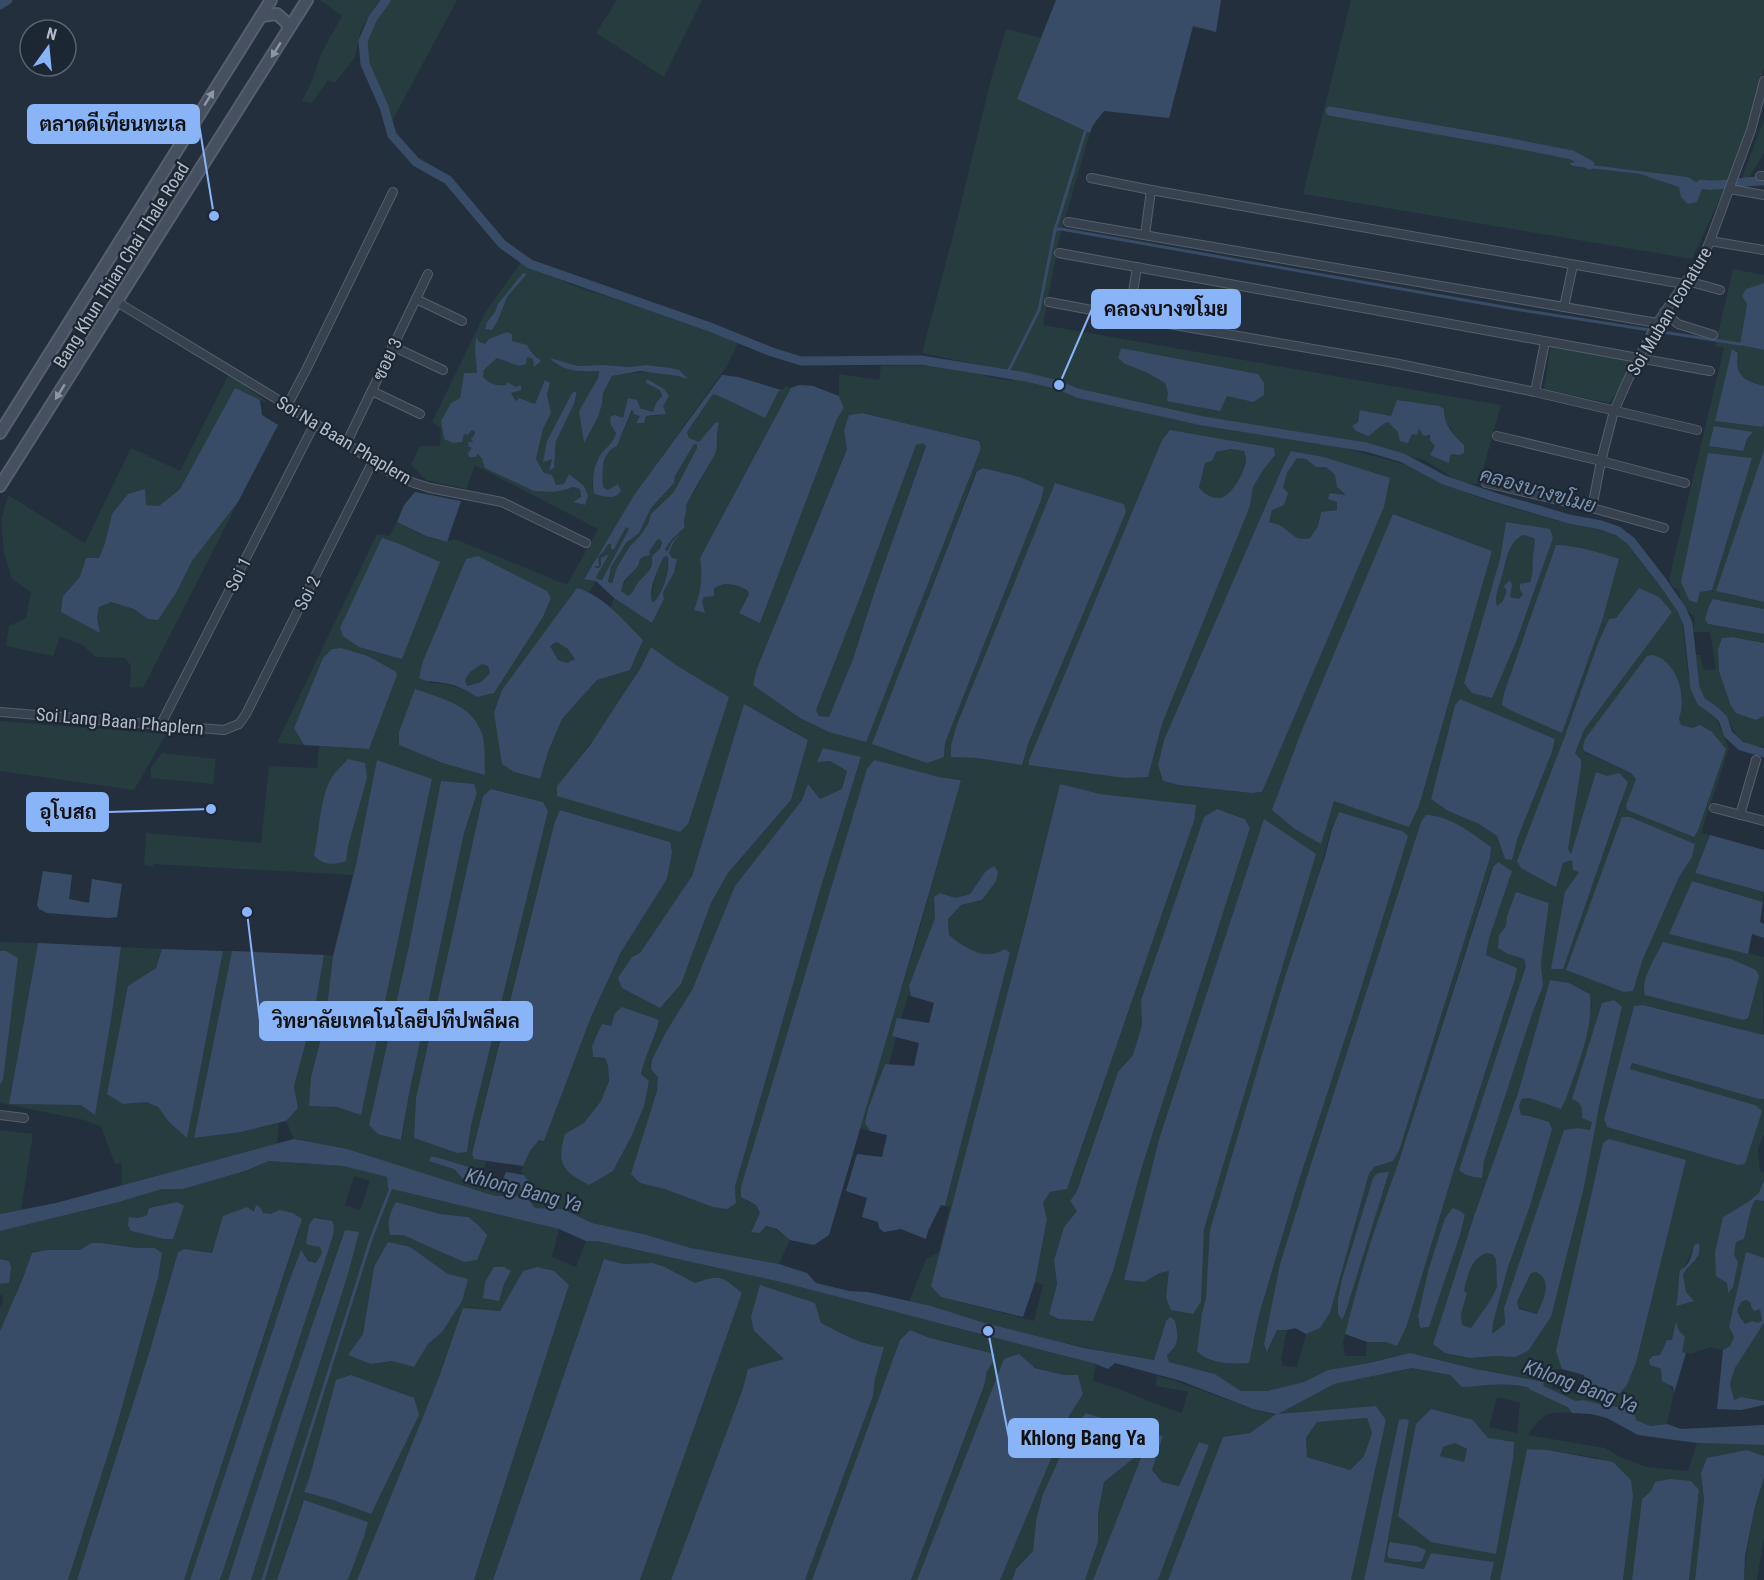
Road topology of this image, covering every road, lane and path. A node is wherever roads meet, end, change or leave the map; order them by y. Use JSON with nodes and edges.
{"nodes":[{"id":1,"x":272,"y":0,"type":"edge"},
{"id":2,"x":307,"y":0,"type":"edge"},
{"id":3,"x":261,"y":16,"type":"junction"},
{"id":4,"x":288,"y":29,"type":"junction"},
{"id":5,"x":1764,"y":81,"type":"edge"},
{"id":6,"x":1091,"y":178,"type":"dead end"},
{"id":7,"x":1730,"y":189,"type":"junction"},
{"id":8,"x":1151,"y":190,"type":"junction"},
{"id":9,"x":393,"y":192,"type":"dead end"},
{"id":10,"x":1764,"y":195,"type":"edge"},
{"id":11,"x":1068,"y":222,"type":"dead end"},
{"id":12,"x":1145,"y":235,"type":"junction"},
{"id":13,"x":1710,"y":241,"type":"junction"},
{"id":14,"x":1764,"y":250,"type":"edge"},
{"id":15,"x":1059,"y":253,"type":"dead end"},
{"id":16,"x":1573,"y":265,"type":"junction"},
{"id":17,"x":1137,"y":267,"type":"junction"},
{"id":18,"x":428,"y":274,"type":"dead end"},
{"id":19,"x":1685,"y":282,"type":"junction"},
{"id":20,"x":1719,"y":290,"type":"dead end"},
{"id":21,"x":416,"y":299,"type":"junction"},
{"id":22,"x":117,"y":302,"type":"junction"},
{"id":23,"x":1049,"y":302,"type":"dead end"},
{"id":24,"x":1564,"y":307,"type":"junction"},
{"id":25,"x":1664,"y":312,"type":"junction"},
{"id":26,"x":1129,"y":317,"type":"junction"},
{"id":27,"x":462,"y":321,"type":"dead end"},
{"id":28,"x":1655,"y":328,"type":"junction"},
{"id":29,"x":1713,"y":335,"type":"dead end"},
{"id":30,"x":1545,"y":342,"type":"junction"},
{"id":31,"x":392,"y":346,"type":"junction"},
{"id":32,"x":1639,"y":359,"type":"junction"},
{"id":33,"x":442,"y":370,"type":"dead end"},
{"id":34,"x":1710,"y":371,"type":"dead end"},
{"id":35,"x":372,"y":391,"type":"junction"},
{"id":36,"x":1535,"y":392,"type":"junction"},
{"id":37,"x":287,"y":406,"type":"junction"},
{"id":38,"x":1614,"y":411,"type":"junction"},
{"id":39,"x":420,"y":414,"type":"dead end"},
{"id":40,"x":315,"y":423,"type":"junction"},
{"id":41,"x":1697,"y":430,"type":"dead end"},
{"id":42,"x":0,"y":433,"type":"edge"},
{"id":43,"x":1497,"y":436,"type":"dead end"},
{"id":44,"x":346,"y":444,"type":"junction"},
{"id":45,"x":1601,"y":460,"type":"junction"},
{"id":46,"x":373,"y":461,"type":"junction"},
{"id":47,"x":1486,"y":483,"type":"dead end"},
{"id":48,"x":1685,"y":483,"type":"dead end"},
{"id":49,"x":0,"y":486,"type":"edge"},
{"id":50,"x":1592,"y":508,"type":"junction"},
{"id":51,"x":1664,"y":528,"type":"dead end"},
{"id":52,"x":586,"y":543,"type":"dead end"},
{"id":53,"x":0,"y":712,"type":"edge"},
{"id":54,"x":160,"y":724,"type":"junction"},
{"id":55,"x":239,"y":724,"type":"joint"},
{"id":56,"x":1756,"y":760,"type":"dead end"},
{"id":57,"x":1714,"y":808,"type":"dead end"},
{"id":58,"x":1740,"y":815,"type":"junction"},
{"id":59,"x":1764,"y":821,"type":"edge"},
{"id":60,"x":0,"y":1115,"type":"edge"},
{"id":61,"x":24,"y":1118,"type":"dead end"}],
"edges":[{"from":1,"to":3,"type":"main road","name":"Bang Khun Thian Chai Thale Road"},
{"from":2,"to":4,"type":"main road","name":"Bang Khun Thian Chai Thale Road"},
{"from":3,"to":4,"type":"main road"},
{"from":42,"to":3,"type":"main road","name":"Bang Khun Thian Chai Thale Road","one_way":true},
{"from":4,"to":22,"type":"main road","name":"Bang Khun Thian Chai Thale Road","one_way":true},
{"from":5,"to":7,"type":"street","name":"Soi Muban Iconature"},
{"from":6,"to":8,"type":"street"},
{"from":7,"to":10,"type":"street"},
{"from":7,"to":13,"type":"street","name":"Soi Muban Iconature"},
{"from":8,"to":12,"type":"street"},
{"from":8,"to":16,"type":"street"},
{"from":9,"to":37,"type":"street"},
{"from":11,"to":12,"type":"street"},
{"from":12,"to":24,"type":"street"},
{"from":13,"to":14,"type":"street"},
{"from":13,"to":19,"type":"street","name":"Soi Muban Iconature"},
{"from":15,"to":17,"type":"street"},
{"from":16,"to":19,"type":"street"},
{"from":16,"to":24,"type":"street"},
{"from":17,"to":26,"type":"street"},
{"from":17,"to":30,"type":"street"},
{"from":18,"to":21,"type":"street","name":"ซอย 3"},
{"from":19,"to":20,"type":"street"},
{"from":19,"to":25,"type":"street","name":"Soi Muban Iconature"},
{"from":21,"to":27,"type":"street"},
{"from":21,"to":31,"type":"street","name":"ซอย 3"},
{"from":22,"to":37,"type":"street","name":"Soi Na Baan Phaplern"},
{"from":22,"to":49,"type":"main road","name":"Bang Khun Thian Chai Thale Road","one_way":true},
{"from":23,"to":26,"type":"street"},
{"from":24,"to":28,"type":"street"},
{"from":25,"to":28,"type":"street","name":"Soi Muban Iconature"},
{"from":25,"to":29,"type":"street"},
{"from":26,"to":36,"type":"street"},
{"from":28,"to":32,"type":"street","name":"Soi Muban Iconature"},
{"from":30,"to":32,"type":"street"},
{"from":30,"to":36,"type":"street"},
{"from":31,"to":33,"type":"street"},
{"from":31,"to":35,"type":"street","name":"ซอย 3"},
{"from":32,"to":34,"type":"street"},
{"from":32,"to":38,"type":"street","name":"Soi Muban Iconature"},
{"from":35,"to":39,"type":"street"},
{"from":35,"to":44,"type":"street","name":"ซอย 3"},
{"from":36,"to":38,"type":"street"},
{"from":37,"to":40,"type":"street","name":"Soi Na Baan Phaplern"},
{"from":38,"to":41,"type":"street"},
{"from":38,"to":45,"type":"street","name":"Soi Muban Iconature"},
{"from":40,"to":44,"type":"street","name":"Soi Na Baan Phaplern"},
{"from":40,"to":54,"type":"street","name":"Soi 1"},
{"from":43,"to":45,"type":"street"},
{"from":44,"to":46,"type":"street","name":"Soi Na Baan Phaplern"},
{"from":45,"to":48,"type":"street"},
{"from":45,"to":50,"type":"street","name":"Soi Muban Iconature"},
{"from":46,"to":52,"type":"street","name":"Soi Na Baan Phaplern"},
{"from":46,"to":55,"type":"street","name":"Soi 2"},
{"from":47,"to":50,"type":"street"},
{"from":50,"to":51,"type":"street"},
{"from":53,"to":54,"type":"street","name":"Soi Lang Baan Phaplern"},
{"from":54,"to":55,"type":"street","name":"Soi Lang Baan Phaplern"},
{"from":56,"to":58,"type":"street"},
{"from":57,"to":58,"type":"street"},
{"from":58,"to":59,"type":"street"},
{"from":60,"to":61,"type":"street"}]}
